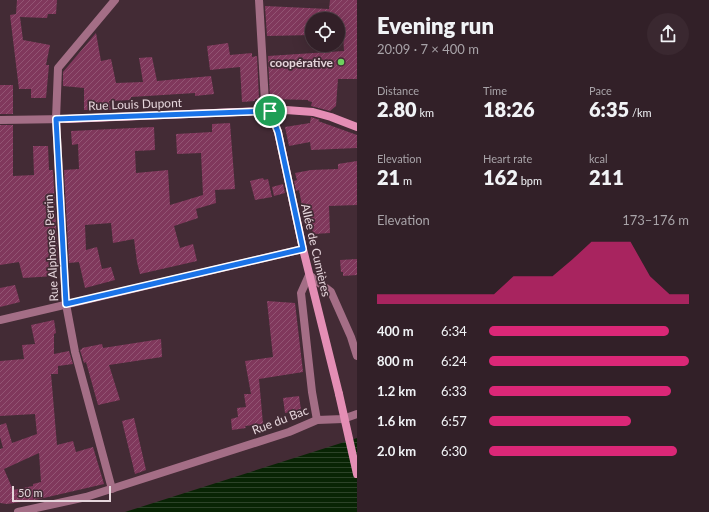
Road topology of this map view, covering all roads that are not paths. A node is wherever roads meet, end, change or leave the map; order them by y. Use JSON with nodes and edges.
{"nodes":[{"id":1,"x":115,"y":0,"type":"edge"},
{"id":2,"x":260,"y":0,"type":"edge"},
{"id":3,"x":270,"y":111,"type":"junction"},
{"id":4,"x":56,"y":119,"type":"junction"},
{"id":5,"x":67,"y":119,"type":"joint"},
{"id":6,"x":0,"y":120,"type":"edge"},
{"id":7,"x":357,"y":127,"type":"edge"},
{"id":8,"x":303,"y":249,"type":"junction"},
{"id":9,"x":309,"y":274,"type":"junction"},
{"id":10,"x":66,"y":304,"type":"junction"},
{"id":11,"x":0,"y":320,"type":"edge"},
{"id":12,"x":357,"y":356,"type":"edge"},
{"id":13,"x":357,"y":414,"type":"edge"},
{"id":14,"x":317,"y":420,"type":"junction"},
{"id":15,"x":357,"y":474,"type":"edge"},
{"id":16,"x":112,"y":489,"type":"junction"},
{"id":17,"x":18,"y":512,"type":"edge"}],
"edges":[{"from":1,"to":4,"type":"street","name":"Rue Alphonse Perrin"},
{"from":2,"to":3,"type":"street"},
{"from":3,"to":5,"type":"main road","name":"Rue Louis Dupont"},
{"from":3,"to":7,"type":"main road","name":"Rue Louis Dupont"},
{"from":3,"to":8,"type":"main road","name":"Allée de Cumières"},
{"from":4,"to":5,"type":"street","name":"Rue Louis Dupont"},
{"from":4,"to":6,"type":"street","name":"Rue Louis Dupont"},
{"from":4,"to":10,"type":"street","name":"Rue Alphonse Perrin"},
{"from":8,"to":9,"type":"main road","name":"Allée de Cumières"},
{"from":8,"to":10,"type":"street"},
{"from":9,"to":12,"type":"street"},
{"from":9,"to":14,"type":"street","name":"Rue du Bac"},
{"from":9,"to":15,"type":"main road","name":"Allée de Cumières","bridge":true},
{"from":10,"to":11,"type":"street"},
{"from":10,"to":16,"type":"street","name":"Rue Alphonse Perrin"},
{"from":13,"to":14,"type":"street"},
{"from":14,"to":16,"type":"street","name":"Rue du Bac"},
{"from":16,"to":17,"type":"street","name":"Rue du Bac"}]}
